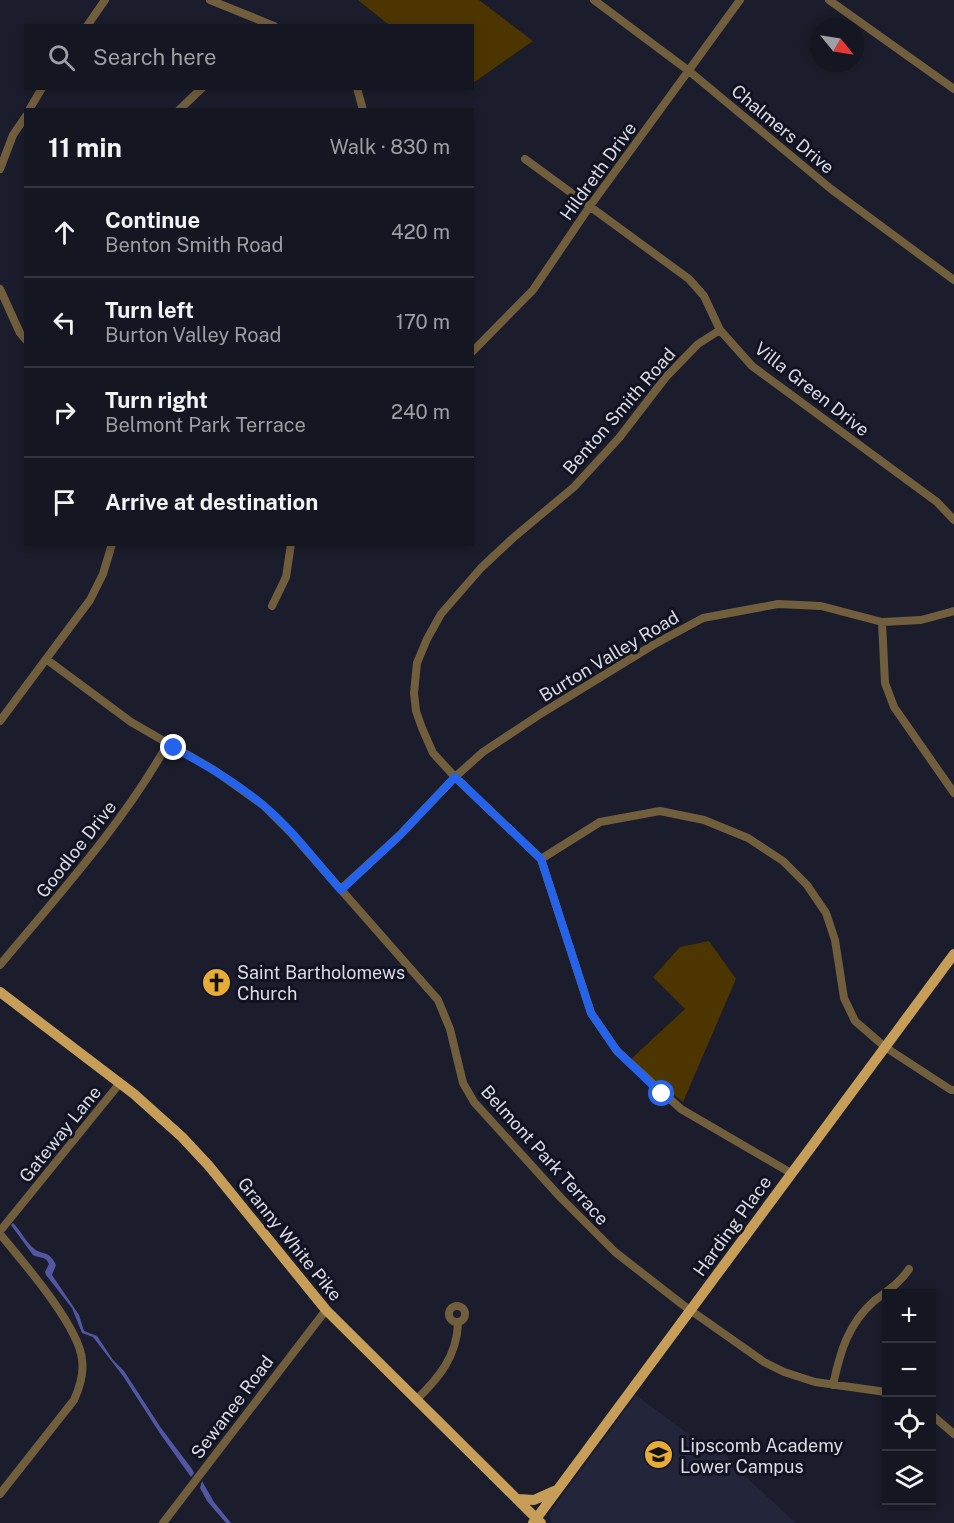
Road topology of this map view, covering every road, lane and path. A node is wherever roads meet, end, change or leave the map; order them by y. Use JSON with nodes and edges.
{"nodes":[{"id":1,"x":105,"y":0,"type":"edge"},
{"id":2,"x":210,"y":0,"type":"edge"},
{"id":3,"x":594,"y":0,"type":"edge"},
{"id":4,"x":740,"y":0,"type":"edge"},
{"id":5,"x":829,"y":0,"type":"edge"},
{"id":6,"x":256,"y":23,"type":"edge"},
{"id":7,"x":88,"y":24,"type":"edge"},
{"id":8,"x":689,"y":71,"type":"junction"},
{"id":9,"x":954,"y":89,"type":"edge"},
{"id":10,"x":41,"y":90,"type":"edge"},
{"id":11,"x":200,"y":90,"type":"edge"},
{"id":12,"x":358,"y":90,"type":"edge"},
{"id":13,"x":30,"y":108,"type":"edge"},
{"id":14,"x":181,"y":108,"type":"edge"},
{"id":15,"x":362,"y":108,"type":"edge"},
{"id":16,"x":24,"y":119,"type":"edge"},
{"id":17,"x":525,"y":159,"type":"dead end"},
{"id":18,"x":0,"y":168,"type":"edge"},
{"id":19,"x":590,"y":206,"type":"junction"},
{"id":20,"x":954,"y":280,"type":"edge"},
{"id":21,"x":0,"y":289,"type":"edge"},
{"id":22,"x":720,"y":330,"type":"junction"},
{"id":23,"x":24,"y":338,"type":"edge"},
{"id":24,"x":474,"y":350,"type":"edge"},
{"id":25,"x":954,"y":520,"type":"edge"},
{"id":26,"x":111,"y":546,"type":"edge"},
{"id":27,"x":291,"y":546,"type":"edge"},
{"id":28,"x":272,"y":606,"type":"dead end"},
{"id":29,"x":954,"y":611,"type":"edge"},
{"id":30,"x":882,"y":622,"type":"junction"},
{"id":31,"x":46,"y":659,"type":"junction"},
{"id":32,"x":0,"y":721,"type":"edge"},
{"id":33,"x":167,"y":745,"type":"junction"},
{"id":34,"x":455,"y":777,"type":"junction"},
{"id":35,"x":954,"y":793,"type":"edge"},
{"id":36,"x":541,"y":859,"type":"junction"},
{"id":37,"x":341,"y":890,"type":"junction"},
{"id":38,"x":954,"y":954,"type":"edge"},
{"id":39,"x":0,"y":965,"type":"edge"},
{"id":40,"x":0,"y":992,"type":"edge"},
{"id":41,"x":885,"y":1047,"type":"junction"},
{"id":42,"x":120,"y":1083,"type":"junction"},
{"id":43,"x":954,"y":1090,"type":"edge"},
{"id":44,"x":791,"y":1173,"type":"junction"},
{"id":45,"x":0,"y":1233,"type":"edge"},
{"id":46,"x":909,"y":1269,"type":"dead end"},
{"id":47,"x":326,"y":1310,"type":"junction"},
{"id":48,"x":690,"y":1310,"type":"junction"},
{"id":49,"x":458,"y":1323,"type":"dead end"},
{"id":50,"x":833,"y":1385,"type":"junction"},
{"id":51,"x":882,"y":1391,"type":"edge"},
{"id":52,"x":416,"y":1400,"type":"junction"},
{"id":53,"x":936,"y":1418,"type":"edge"},
{"id":54,"x":954,"y":1434,"type":"edge"},
{"id":55,"x":559,"y":1488,"type":"junction"},
{"id":56,"x":0,"y":1494,"type":"edge"},
{"id":57,"x":518,"y":1499,"type":"junction"},
{"id":58,"x":537,"y":1521,"type":"edge"},
{"id":59,"x":163,"y":1523,"type":"edge"}],
"edges":[{"from":1,"to":7,"type":"street"},
{"from":2,"to":6,"type":"street"},
{"from":3,"to":8,"type":"street","name":"Chalmers Drive"},
{"from":4,"to":8,"type":"street","name":"Hildreth Drive"},
{"from":5,"to":9,"type":"street"},
{"from":8,"to":19,"type":"street","name":"Hildreth Drive"},
{"from":8,"to":20,"type":"street","name":"Chalmers Drive"},
{"from":10,"to":13,"type":"street"},
{"from":11,"to":14,"type":"street"},
{"from":12,"to":15,"type":"street"},
{"from":16,"to":18,"type":"street"},
{"from":17,"to":19,"type":"street","name":"Villa Green Drive"},
{"from":19,"to":22,"type":"street","name":"Villa Green Drive"},
{"from":19,"to":24,"type":"street","name":"Hildreth Drive"},
{"from":21,"to":23,"type":"street"},
{"from":22,"to":25,"type":"street","name":"Villa Green Drive"},
{"from":22,"to":34,"type":"street","name":"Benton Smith Road"},
{"from":26,"to":31,"type":"street"},
{"from":27,"to":28,"type":"street"},
{"from":29,"to":30,"type":"street","name":"Burton Valley Road"},
{"from":30,"to":34,"type":"street","name":"Burton Valley Road"},
{"from":30,"to":35,"type":"street"},
{"from":31,"to":32,"type":"street"},
{"from":31,"to":33,"type":"street","name":"Belmont Park Terrace"},
{"from":33,"to":37,"type":"street","name":"Belmont Park Terrace"},
{"from":33,"to":39,"type":"street","name":"Goodloe Drive"},
{"from":34,"to":36,"type":"street","name":"Benton Smith Road"},
{"from":34,"to":37,"type":"street","name":"Burton Valley Road"},
{"from":36,"to":41,"type":"street"},
{"from":36,"to":44,"type":"street","name":"Benton Smith Road"},
{"from":37,"to":48,"type":"street","name":"Belmont Park Terrace"},
{"from":38,"to":41,"type":"main road","name":"Harding Place"},
{"from":40,"to":42,"type":"main road","name":"Granny White Pike"},
{"from":41,"to":43,"type":"street"},
{"from":41,"to":44,"type":"main road","name":"Harding Place"},
{"from":42,"to":45,"type":"street","name":"Gateway Lane"},
{"from":42,"to":47,"type":"main road","name":"Granny White Pike"},
{"from":44,"to":48,"type":"main road","name":"Harding Place"},
{"from":45,"to":56,"type":"street"},
{"from":46,"to":50,"type":"street"},
{"from":47,"to":52,"type":"main road","name":"Granny White Pike"},
{"from":47,"to":59,"type":"street","name":"Sewanee Road"},
{"from":48,"to":50,"type":"street","name":"Belmont Park Terrace"},
{"from":48,"to":55,"type":"main road","name":"Harding Place"},
{"from":49,"to":52,"type":"street"},
{"from":50,"to":51,"type":"street","name":"Belmont Park Terrace"},
{"from":52,"to":57,"type":"main road","name":"Granny White Pike"},
{"from":53,"to":54,"type":"street"},
{"from":55,"to":57,"type":"main road"},
{"from":55,"to":58,"type":"main road","name":"Harding Place"},
{"from":57,"to":58,"type":"main road","name":"Granny White Pike"}]}
